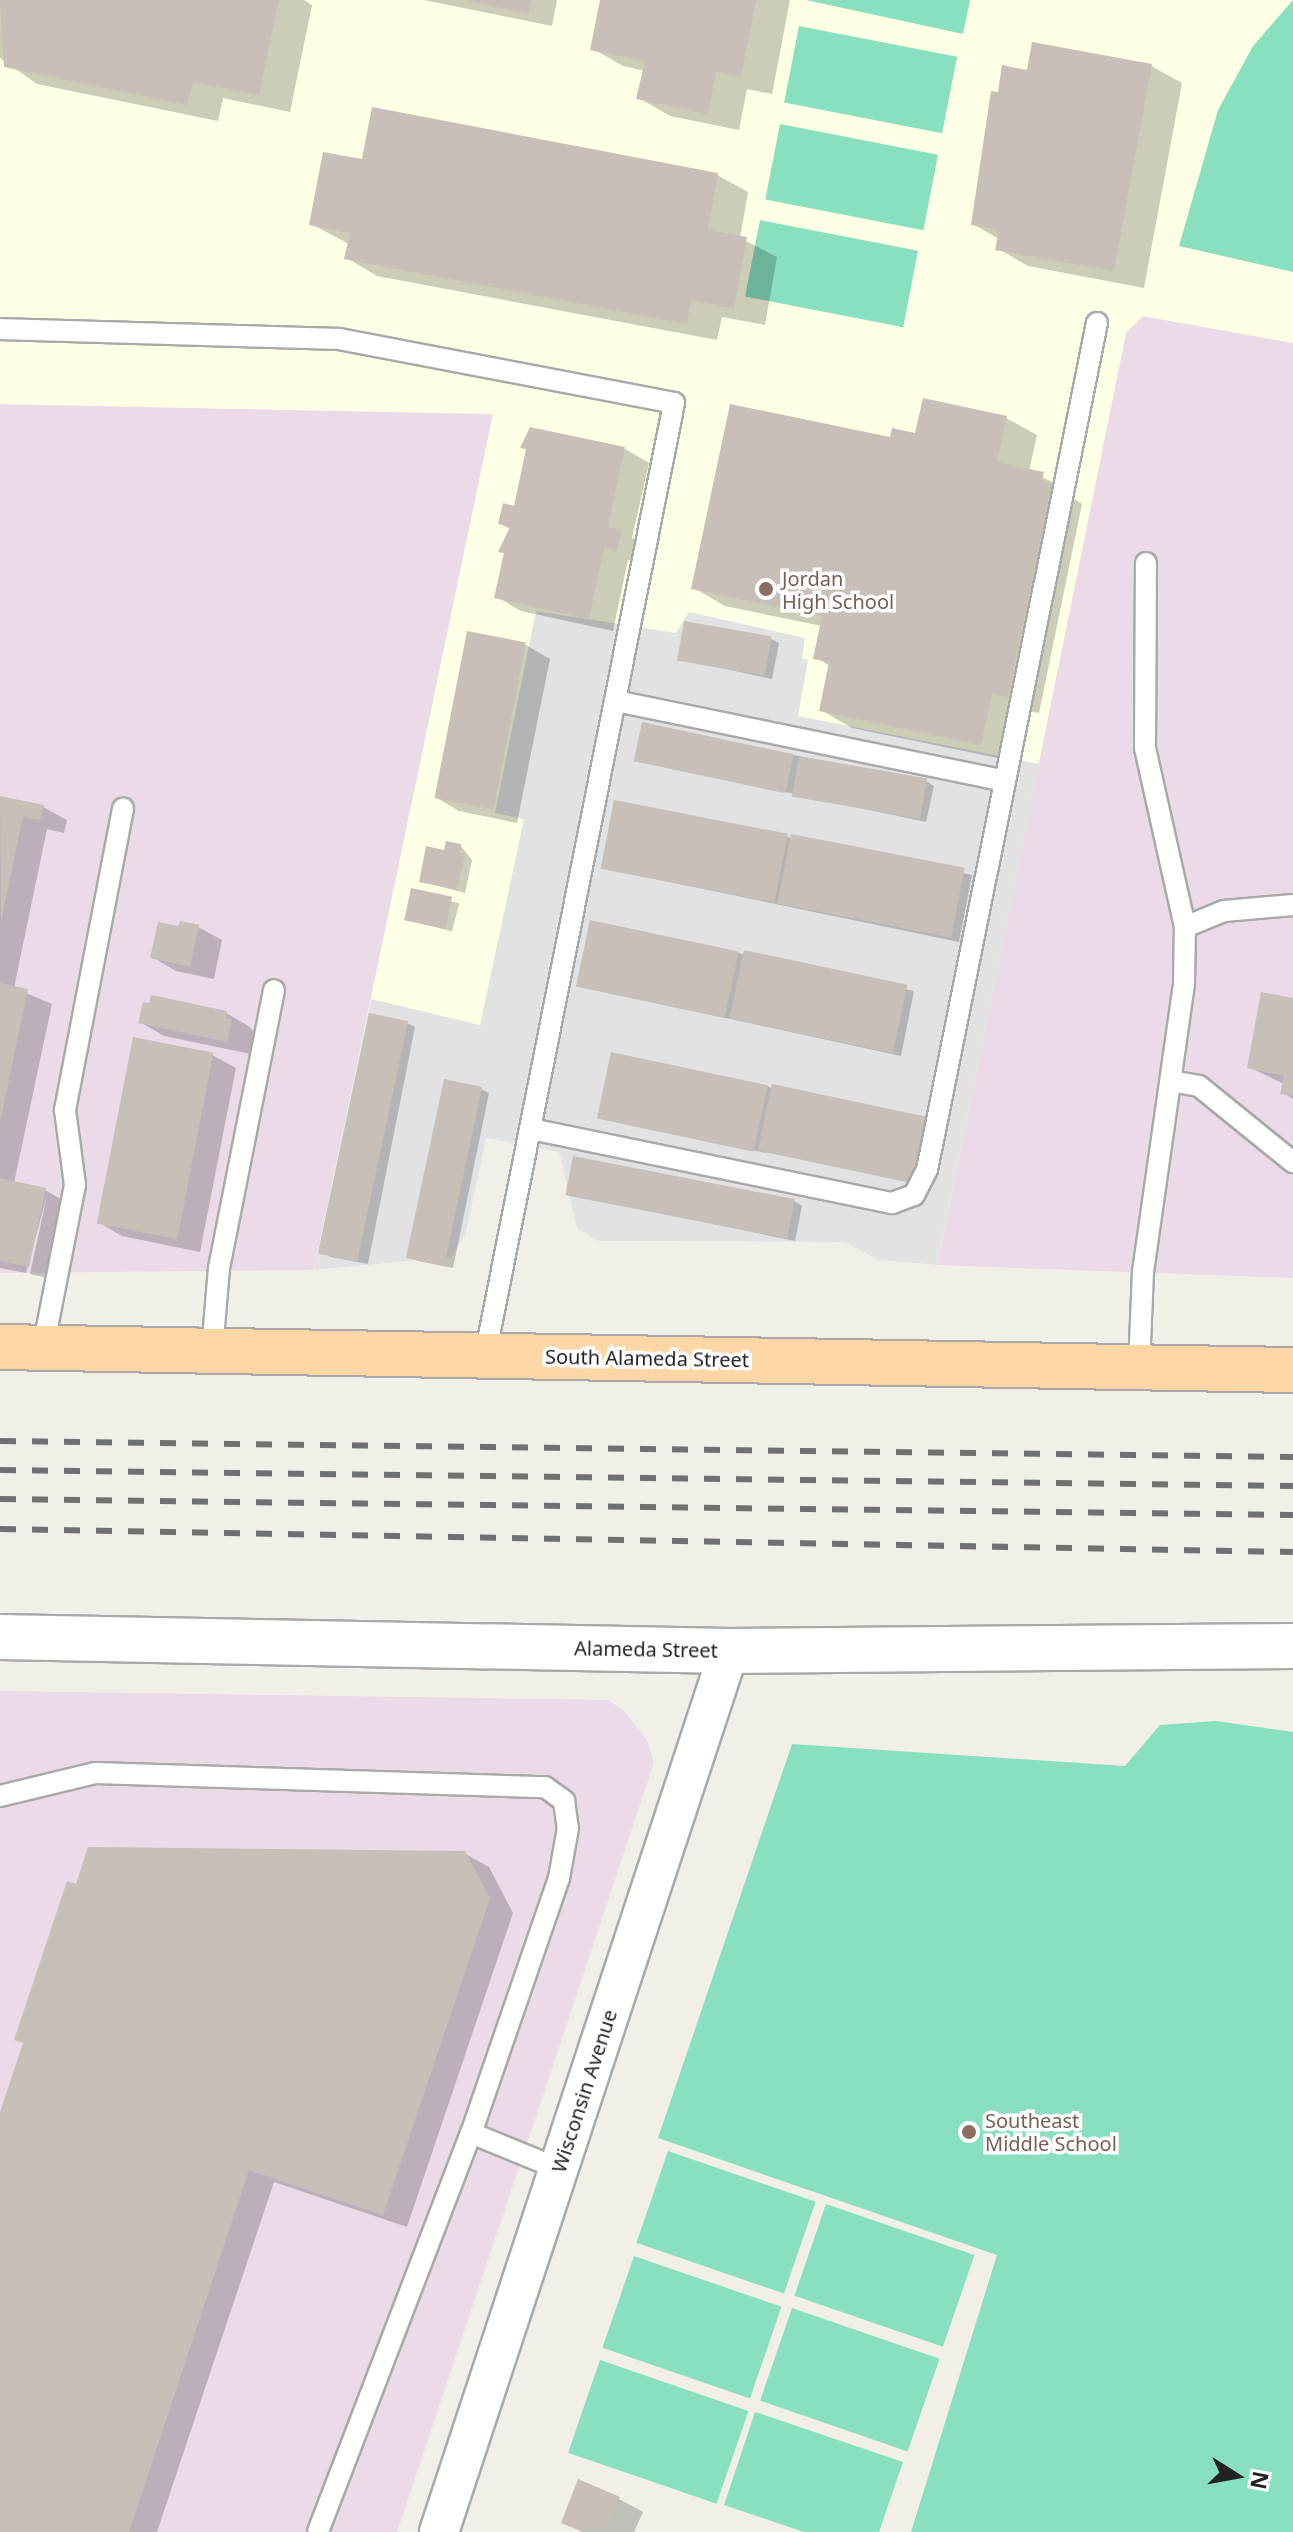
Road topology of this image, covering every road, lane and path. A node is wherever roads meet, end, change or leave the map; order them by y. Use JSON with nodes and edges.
{"nodes":[{"id":1,"x":1097,"y":323,"type":"dead end"},
{"id":2,"x":0,"y":329,"type":"edge"},
{"id":3,"x":1146,"y":563,"type":"dead end"},
{"id":4,"x":616,"y":701,"type":"junction"},
{"id":5,"x":1005,"y":781,"type":"junction"},
{"id":6,"x":123,"y":809,"type":"dead end"},
{"id":7,"x":1293,"y":905,"type":"edge"},
{"id":8,"x":1185,"y":927,"type":"junction"},
{"id":9,"x":274,"y":990,"type":"dead end"},
{"id":10,"x":1171,"y":1081,"type":"junction"},
{"id":11,"x":531,"y":1129,"type":"junction"},
{"id":12,"x":1293,"y":1162,"type":"edge"},
{"id":13,"x":0,"y":1347,"type":"edge"},
{"id":14,"x":43,"y":1348,"type":"junction"},
{"id":15,"x":212,"y":1351,"type":"junction"},
{"id":16,"x":485,"y":1356,"type":"junction"},
{"id":17,"x":1139,"y":1367,"type":"junction"},
{"id":18,"x":1293,"y":1370,"type":"edge"},
{"id":19,"x":0,"y":1637,"type":"edge"},
{"id":20,"x":1293,"y":1646,"type":"edge"},
{"id":21,"x":729,"y":1651,"type":"junction"},
{"id":22,"x":0,"y":1796,"type":"edge"},
{"id":23,"x":471,"y":2133,"type":"junction"},
{"id":24,"x":559,"y":2169,"type":"junction"},
{"id":25,"x":318,"y":2532,"type":"edge"},
{"id":26,"x":439,"y":2532,"type":"edge"}],
"edges":[{"from":1,"to":5,"type":"lane"},
{"from":2,"to":4,"type":"lane"},
{"from":3,"to":8,"type":"lane"},
{"from":4,"to":5,"type":"lane"},
{"from":4,"to":11,"type":"lane"},
{"from":5,"to":11,"type":"lane"},
{"from":6,"to":14,"type":"lane"},
{"from":7,"to":8,"type":"lane"},
{"from":8,"to":10,"type":"lane"},
{"from":9,"to":15,"type":"lane"},
{"from":10,"to":12,"type":"lane"},
{"from":10,"to":17,"type":"lane"},
{"from":11,"to":16,"type":"lane"},
{"from":13,"to":14,"type":"main road","name":"South Alameda Street"},
{"from":14,"to":15,"type":"main road","name":"South Alameda Street"},
{"from":15,"to":16,"type":"main road","name":"South Alameda Street"},
{"from":16,"to":17,"type":"main road","name":"South Alameda Street"},
{"from":17,"to":18,"type":"main road","name":"South Alameda Street"},
{"from":19,"to":21,"type":"street","name":"Alameda Street"},
{"from":20,"to":21,"type":"street","name":"Alameda Street"},
{"from":21,"to":24,"type":"street","name":"Wisconsin Avenue"},
{"from":22,"to":23,"type":"lane"},
{"from":23,"to":24,"type":"lane"},
{"from":23,"to":25,"type":"lane"},
{"from":24,"to":26,"type":"street","name":"Wisconsin Avenue"}]}
